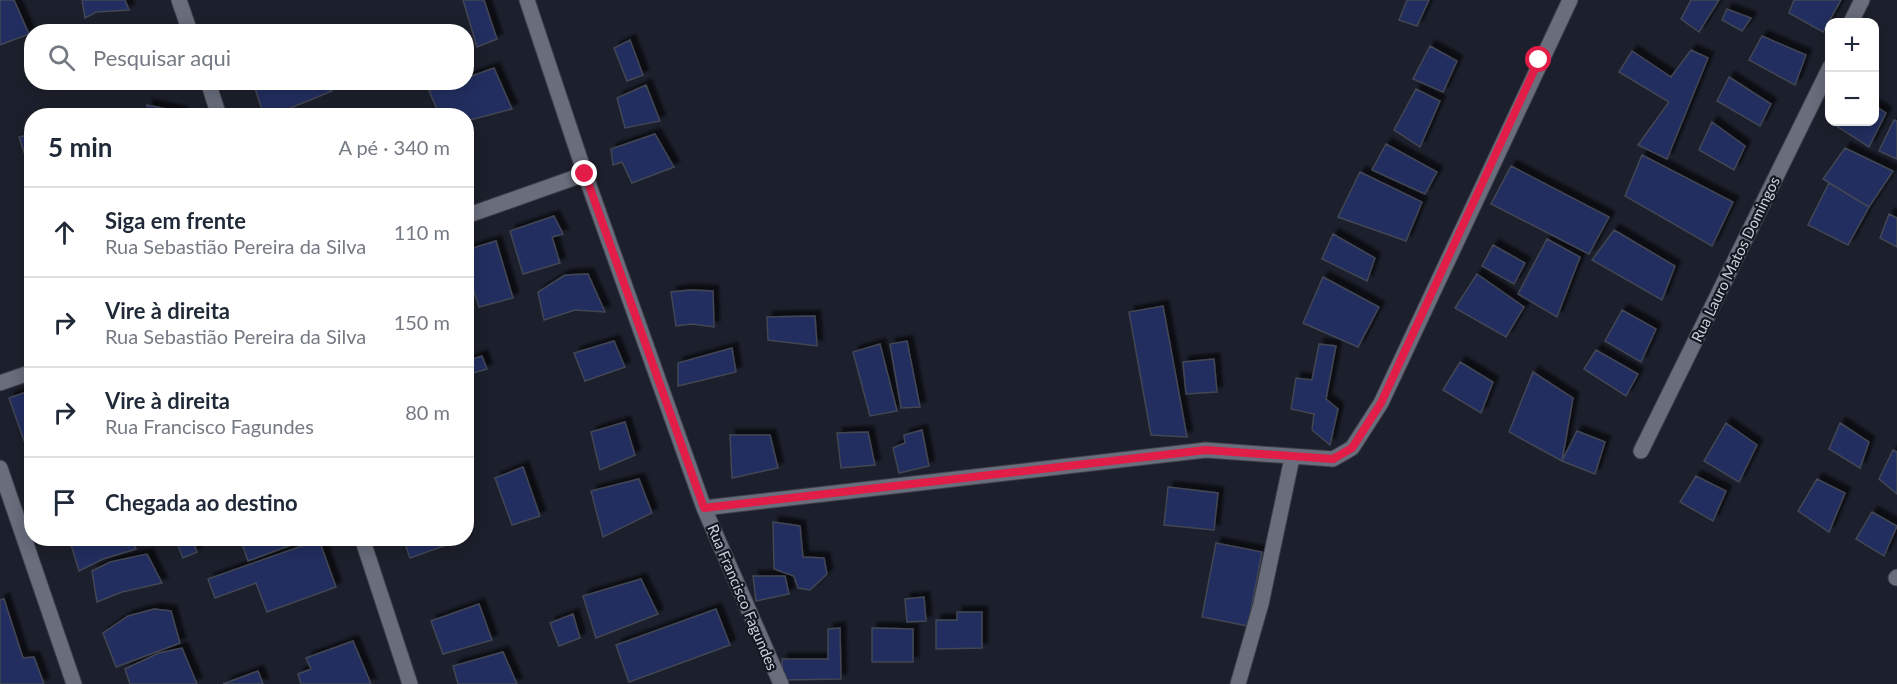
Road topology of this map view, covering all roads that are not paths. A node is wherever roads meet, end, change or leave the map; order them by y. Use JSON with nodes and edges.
{"nodes":[{"id":1,"x":179,"y":0,"type":"edge"},
{"id":2,"x":527,"y":0,"type":"edge"},
{"id":3,"x":1570,"y":0,"type":"edge"},
{"id":4,"x":1862,"y":0,"type":"edge"},
{"id":5,"x":1853,"y":18,"type":"edge"},
{"id":6,"x":187,"y":24,"type":"edge"},
{"id":7,"x":1828,"y":72,"type":"edge"},
{"id":8,"x":211,"y":90,"type":"edge"},
{"id":9,"x":216,"y":108,"type":"edge"},
{"id":10,"x":585,"y":174,"type":"junction"},
{"id":11,"x":474,"y":213,"type":"edge"},
{"id":12,"x":24,"y":375,"type":"edge"},
{"id":13,"x":0,"y":383,"type":"edge"},
{"id":14,"x":1641,"y":451,"type":"dead end"},
{"id":15,"x":1292,"y":458,"type":"junction"},
{"id":16,"x":0,"y":468,"type":"edge"},
{"id":17,"x":704,"y":508,"type":"junction"},
{"id":18,"x":24,"y":538,"type":"edge"},
{"id":19,"x":27,"y":546,"type":"edge"},
{"id":20,"x":365,"y":546,"type":"edge"},
{"id":21,"x":74,"y":684,"type":"edge"},
{"id":22,"x":410,"y":684,"type":"edge"},
{"id":23,"x":781,"y":684,"type":"edge"},
{"id":24,"x":1238,"y":684,"type":"edge"}],
"edges":[{"from":1,"to":6,"type":"street"},
{"from":2,"to":10,"type":"street","name":"Rua Francisco Fagundes"},
{"from":3,"to":15,"type":"street"},
{"from":4,"to":5,"type":"street"},
{"from":7,"to":14,"type":"street","name":"Rua Lauro Matos Domingos"},
{"from":8,"to":9,"type":"street"},
{"from":10,"to":11,"type":"street"},
{"from":10,"to":17,"type":"street","name":"Rua Francisco Fagundes"},
{"from":12,"to":13,"type":"street"},
{"from":15,"to":17,"type":"street"},
{"from":15,"to":24,"type":"street"},
{"from":16,"to":18,"type":"street"},
{"from":17,"to":23,"type":"street","name":"Rua Francisco Fagundes"},
{"from":19,"to":21,"type":"street"},
{"from":20,"to":22,"type":"street"}]}
